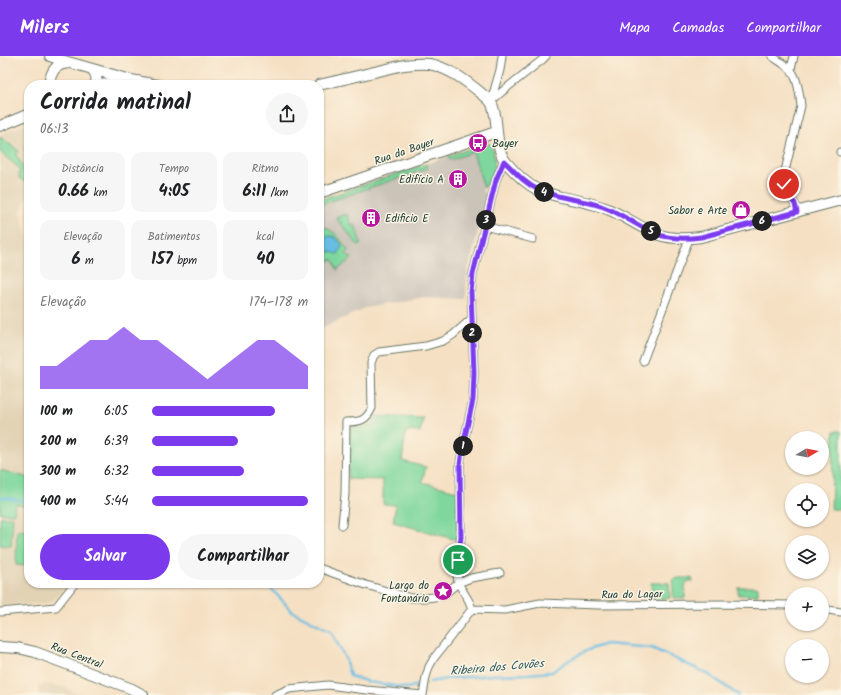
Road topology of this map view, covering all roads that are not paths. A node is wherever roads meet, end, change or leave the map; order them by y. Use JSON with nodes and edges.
{"nodes":[{"id":1,"x":50,"y":56,"type":"edge"},
{"id":2,"x":502,"y":56,"type":"edge"},
{"id":3,"x":546,"y":56,"type":"edge"},
{"id":4,"x":772,"y":56,"type":"edge"},
{"id":5,"x":794,"y":56,"type":"edge"},
{"id":6,"x":428,"y":60,"type":"edge"},
{"id":7,"x":70,"y":63,"type":"junction"},
{"id":8,"x":92,"y":68,"type":"junction"},
{"id":9,"x":790,"y":70,"type":"junction"},
{"id":10,"x":52,"y":74,"type":"junction"},
{"id":11,"x":50,"y":80,"type":"edge"},
{"id":12,"x":96,"y":80,"type":"edge"},
{"id":13,"x":131,"y":80,"type":"edge"},
{"id":14,"x":324,"y":84,"type":"edge"},
{"id":15,"x":491,"y":102,"type":"junction"},
{"id":16,"x":24,"y":115,"type":"edge"},
{"id":17,"x":0,"y":126,"type":"edge"},
{"id":18,"x":496,"y":132,"type":"junction"},
{"id":19,"x":504,"y":161,"type":"junction"},
{"id":20,"x":324,"y":191,"type":"edge"},
{"id":21,"x":841,"y":200,"type":"edge"},
{"id":22,"x":797,"y":212,"type":"junction"},
{"id":23,"x":485,"y":226,"type":"junction"},
{"id":24,"x":533,"y":239,"type":"dead end"},
{"id":25,"x":689,"y":239,"type":"junction"},
{"id":26,"x":472,"y":319,"type":"junction"},
{"id":27,"x":643,"y":361,"type":"dead end"},
{"id":28,"x":342,"y":525,"type":"dead end"},
{"id":29,"x":324,"y":570,"type":"edge"},
{"id":30,"x":500,"y":573,"type":"dead end"},
{"id":31,"x":458,"y":583,"type":"junction"},
{"id":32,"x":71,"y":588,"type":"edge"},
{"id":33,"x":785,"y":605,"type":"edge"},
{"id":34,"x":472,"y":609,"type":"junction"},
{"id":35,"x":829,"y":610,"type":"edge"},
{"id":36,"x":0,"y":612,"type":"edge"},
{"id":37,"x":841,"y":612,"type":"edge"},
{"id":38,"x":0,"y":647,"type":"edge"},
{"id":39,"x":143,"y":695,"type":"edge"},
{"id":40,"x":274,"y":695,"type":"edge"},
{"id":41,"x":423,"y":695,"type":"edge"}],
"edges":[{"from":1,"to":7,"type":"street"},
{"from":1,"to":10,"type":"street"},
{"from":2,"to":15,"type":"street"},
{"from":3,"to":15,"type":"street"},
{"from":4,"to":9,"type":"street"},
{"from":5,"to":9,"type":"street"},
{"from":6,"to":14,"type":"street"},
{"from":6,"to":15,"type":"street"},
{"from":7,"to":8,"type":"street"},
{"from":7,"to":10,"type":"street"},
{"from":8,"to":12,"type":"street"},
{"from":8,"to":13,"type":"street"},
{"from":9,"to":22,"type":"street"},
{"from":10,"to":11,"type":"street"},
{"from":15,"to":18,"type":"street"},
{"from":16,"to":17,"type":"street"},
{"from":18,"to":19,"type":"street"},
{"from":18,"to":20,"type":"street","name":"Rua da Bayer"},
{"from":19,"to":23,"type":"street"},
{"from":19,"to":25,"type":"street"},
{"from":21,"to":22,"type":"street"},
{"from":22,"to":25,"type":"street"},
{"from":23,"to":24,"type":"street"},
{"from":23,"to":26,"type":"street"},
{"from":25,"to":27,"type":"street"},
{"from":26,"to":28,"type":"street"},
{"from":26,"to":31,"type":"street"},
{"from":29,"to":31,"type":"street"},
{"from":30,"to":31,"type":"street"},
{"from":31,"to":34,"type":"street"},
{"from":32,"to":36,"type":"street"},
{"from":33,"to":34,"type":"street","name":"Rua do Lagar"},
{"from":34,"to":41,"type":"street"},
{"from":35,"to":37,"type":"street"},
{"from":38,"to":39,"type":"street","name":"Rua Central"},
{"from":40,"to":41,"type":"street"}]}
